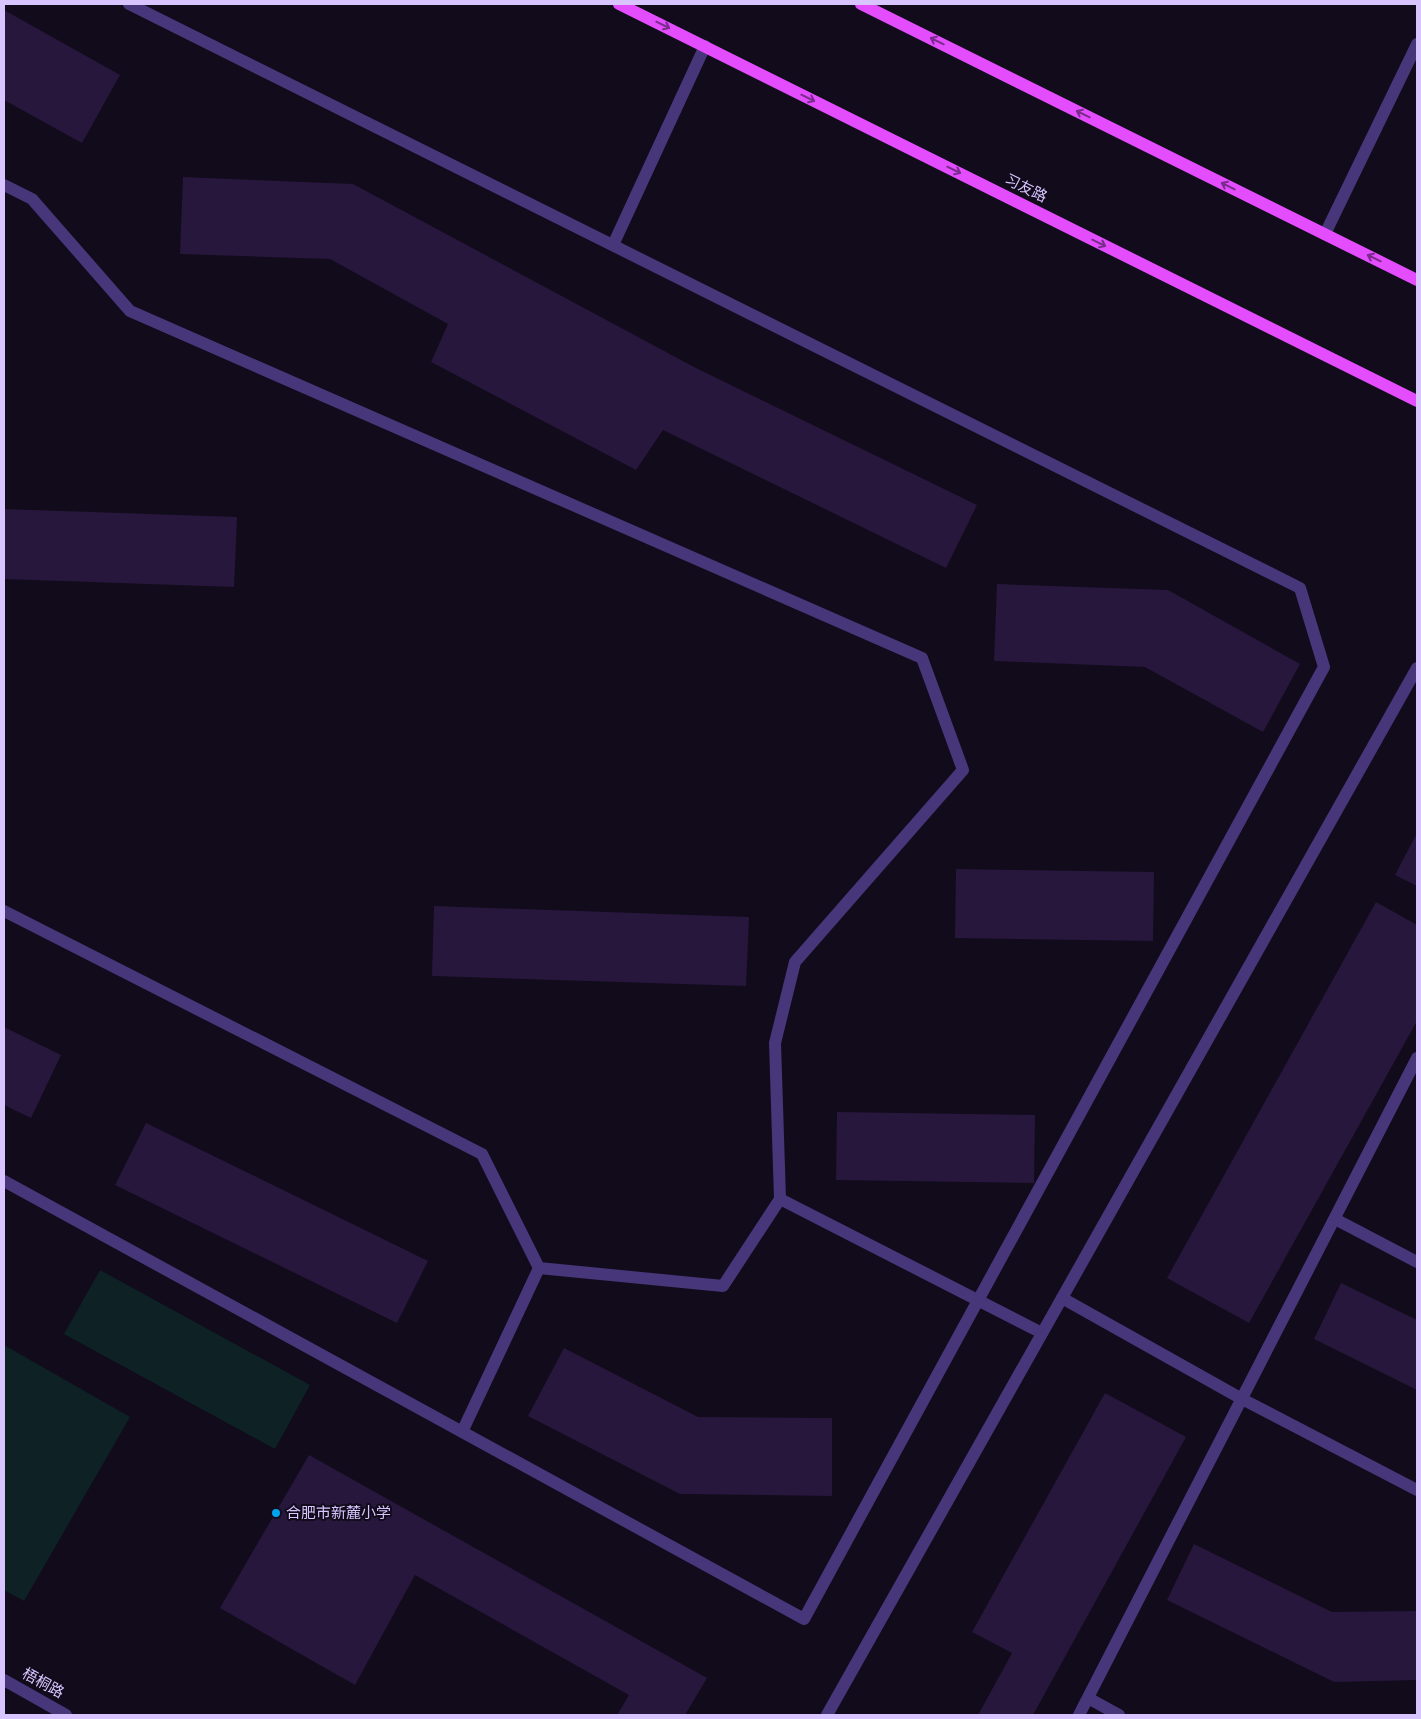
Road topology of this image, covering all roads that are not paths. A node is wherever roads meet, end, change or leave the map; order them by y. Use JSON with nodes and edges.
{"nodes":[{"id":1,"x":129,"y":4,"type":"edge"},
{"id":2,"x":619,"y":4,"type":"edge"},
{"id":3,"x":861,"y":4,"type":"edge"},
{"id":4,"x":1417,"y":44,"type":"edge"},
{"id":5,"x":705,"y":46,"type":"junction"},
{"id":6,"x":4,"y":185,"type":"edge"},
{"id":7,"x":1325,"y":234,"type":"junction"},
{"id":8,"x":613,"y":245,"type":"junction"},
{"id":9,"x":1417,"y":280,"type":"edge"},
{"id":10,"x":1417,"y":401,"type":"edge"},
{"id":11,"x":1417,"y":668,"type":"edge"},
{"id":12,"x":4,"y":911,"type":"edge"},
{"id":13,"x":1417,"y":1058,"type":"edge"},
{"id":14,"x":4,"y":1181,"type":"edge"},
{"id":15,"x":780,"y":1199,"type":"junction"},
{"id":16,"x":1335,"y":1219,"type":"junction"},
{"id":17,"x":1417,"y":1262,"type":"edge"},
{"id":18,"x":539,"y":1268,"type":"junction"},
{"id":19,"x":1062,"y":1298,"type":"junction"},
{"id":20,"x":978,"y":1301,"type":"junction"},
{"id":21,"x":1042,"y":1333,"type":"junction"},
{"id":22,"x":1242,"y":1399,"type":"junction"},
{"id":23,"x":462,"y":1432,"type":"junction"},
{"id":24,"x":1417,"y":1490,"type":"edge"},
{"id":25,"x":4,"y":1680,"type":"edge"},
{"id":26,"x":1088,"y":1698,"type":"junction"},
{"id":27,"x":66,"y":1715,"type":"edge"},
{"id":28,"x":827,"y":1715,"type":"edge"},
{"id":29,"x":1079,"y":1715,"type":"edge"},
{"id":30,"x":1119,"y":1715,"type":"edge"}],
"edges":[{"from":1,"to":8,"type":"street"},
{"from":2,"to":5,"type":"main road","name":"习友路","one_way":true},
{"from":7,"to":3,"type":"main road","one_way":true},
{"from":4,"to":7,"type":"street"},
{"from":5,"to":8,"type":"street"},
{"from":5,"to":10,"type":"main road","name":"习友路","one_way":true},
{"from":6,"to":15,"type":"street"},
{"from":9,"to":7,"type":"main road","one_way":true},
{"from":8,"to":20,"type":"street"},
{"from":11,"to":19,"type":"street"},
{"from":12,"to":18,"type":"street"},
{"from":13,"to":16,"type":"street"},
{"from":14,"to":23,"type":"street"},
{"from":15,"to":18,"type":"street"},
{"from":15,"to":20,"type":"street"},
{"from":16,"to":17,"type":"street"},
{"from":16,"to":22,"type":"street"},
{"from":18,"to":23,"type":"street"},
{"from":19,"to":21,"type":"street"},
{"from":19,"to":22,"type":"street"},
{"from":20,"to":21,"type":"street"},
{"from":20,"to":23,"type":"street"},
{"from":21,"to":28,"type":"street"},
{"from":22,"to":24,"type":"street"},
{"from":22,"to":26,"type":"street"},
{"from":25,"to":27,"type":"street","name":"梧桐路"},
{"from":26,"to":29,"type":"street"},
{"from":26,"to":30,"type":"street"}]}
